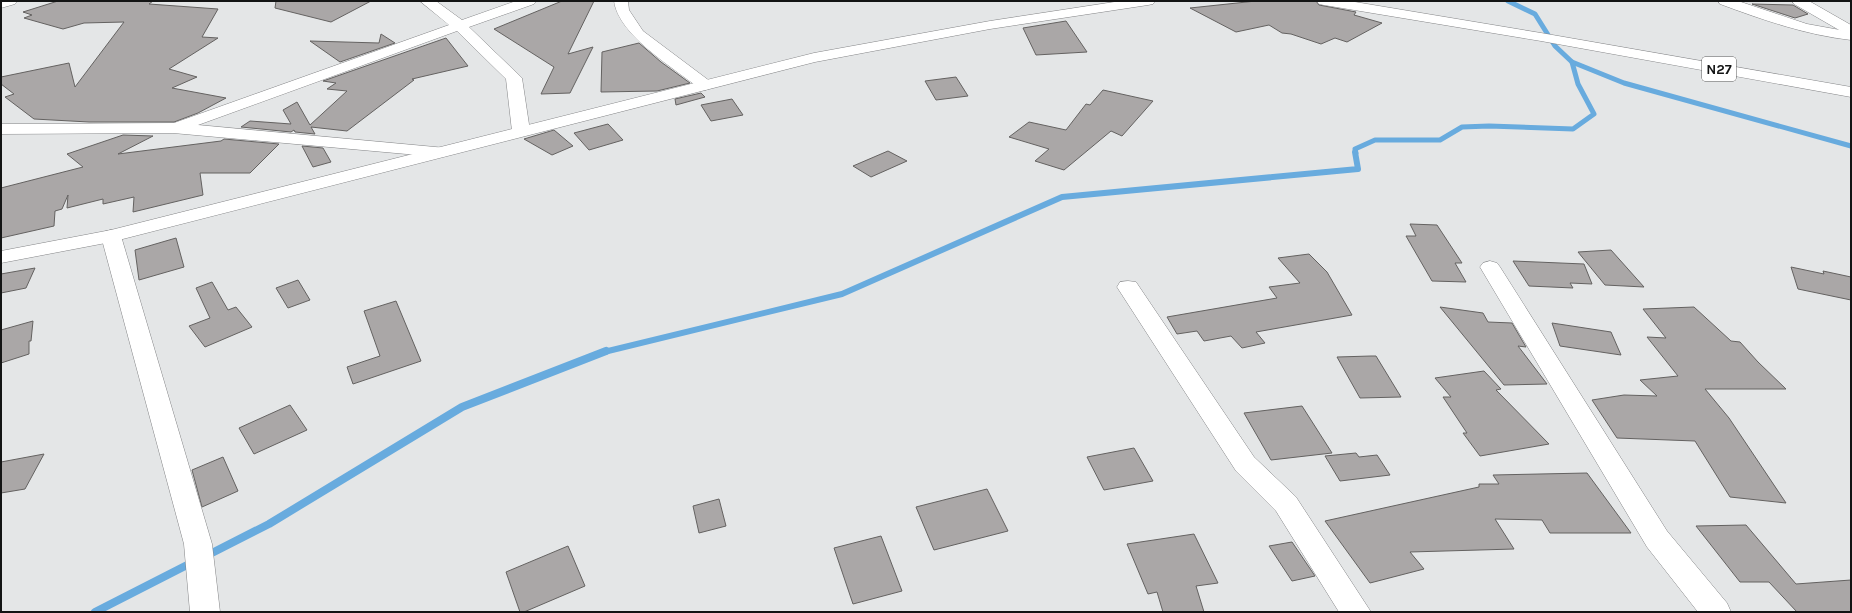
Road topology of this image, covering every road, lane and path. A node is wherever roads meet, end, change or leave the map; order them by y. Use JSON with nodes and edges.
{"nodes":[{"id":1,"x":10,"y":1,"type":"edge"},
{"id":2,"x":427,"y":1,"type":"edge"},
{"id":3,"x":529,"y":1,"type":"edge"},
{"id":4,"x":621,"y":1,"type":"edge"},
{"id":5,"x":1148,"y":1,"type":"edge"},
{"id":6,"x":1324,"y":1,"type":"edge"},
{"id":7,"x":1724,"y":1,"type":"edge"},
{"id":8,"x":1799,"y":1,"type":"edge"},
{"id":9,"x":1,"y":4,"type":"edge"},
{"id":10,"x":459,"y":25,"type":"junction"},
{"id":11,"x":1851,"y":31,"type":"edge"},
{"id":12,"x":1851,"y":36,"type":"edge"},
{"id":13,"x":705,"y":85,"type":"junction"},
{"id":14,"x":1851,"y":92,"type":"edge"},
{"id":15,"x":173,"y":128,"type":"junction"},
{"id":16,"x":1,"y":129,"type":"edge"},
{"id":17,"x":522,"y":131,"type":"junction"},
{"id":18,"x":440,"y":152,"type":"junction"},
{"id":19,"x":111,"y":236,"type":"junction"},
{"id":20,"x":1,"y":257,"type":"edge"},
{"id":21,"x":1490,"y":266,"type":"dead end"},
{"id":22,"x":1128,"y":287,"type":"dead end"},
{"id":23,"x":203,"y":599,"type":"edge"},
{"id":24,"x":1356,"y":612,"type":"edge"},
{"id":25,"x":1716,"y":612,"type":"edge"}],
"edges":[{"from":1,"to":9,"type":"street"},
{"from":2,"to":10,"type":"street"},
{"from":3,"to":10,"type":"street"},
{"from":4,"to":13,"type":"street"},
{"from":5,"to":13,"type":"street"},
{"from":6,"to":14,"type":"street","number":"N27"},
{"from":7,"to":12,"type":"street"},
{"from":8,"to":11,"type":"street"},
{"from":10,"to":15,"type":"street"},
{"from":10,"to":17,"type":"street"},
{"from":13,"to":17,"type":"street"},
{"from":15,"to":16,"type":"street"},
{"from":15,"to":18,"type":"street"},
{"from":17,"to":18,"type":"street"},
{"from":18,"to":19,"type":"street"},
{"from":19,"to":20,"type":"street"},
{"from":19,"to":23,"type":"street"},
{"from":21,"to":25,"type":"street"},
{"from":22,"to":24,"type":"street"}]}
